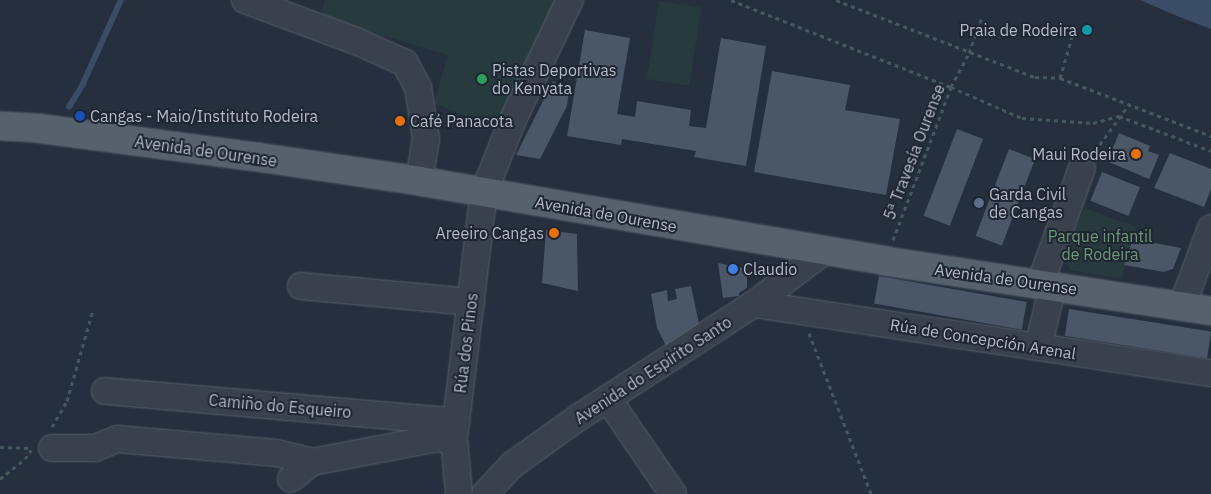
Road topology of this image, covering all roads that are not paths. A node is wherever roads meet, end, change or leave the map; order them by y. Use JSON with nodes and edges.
{"nodes":[{"id":1,"x":245,"y":0,"type":"edge"},
{"id":2,"x":570,"y":0,"type":"edge"},
{"id":3,"x":302,"y":11,"type":"edge"},
{"id":4,"x":0,"y":126,"type":"edge"},
{"id":5,"x":1082,"y":168,"type":"road end"},
{"id":6,"x":419,"y":181,"type":"junction"},
{"id":7,"x":484,"y":192,"type":"junction"},
{"id":8,"x":1211,"y":228,"type":"edge"},
{"id":9,"x":824,"y":251,"type":"junction"},
{"id":10,"x":1046,"y":285,"type":"junction"},
{"id":11,"x":301,"y":286,"type":"dead end"},
{"id":12,"x":471,"y":302,"type":"junction"},
{"id":13,"x":754,"y":304,"type":"junction"},
{"id":14,"x":1182,"y":306,"type":"junction"},
{"id":15,"x":1211,"y":311,"type":"edge"},
{"id":16,"x":1038,"y":347,"type":"junction"},
{"id":17,"x":1211,"y":373,"type":"edge"},
{"id":18,"x":105,"y":391,"type":"dead end"},
{"id":19,"x":608,"y":399,"type":"junction"},
{"id":20,"x":455,"y":430,"type":"junction"},
{"id":21,"x":43,"y":442,"type":"road end"},
{"id":22,"x":312,"y":462,"type":"junction"},
{"id":23,"x":291,"y":479,"type":"dead end"},
{"id":24,"x":490,"y":492,"type":"edge"},
{"id":25,"x":459,"y":494,"type":"edge"},
{"id":26,"x":673,"y":494,"type":"edge"}],
"edges":[{"from":1,"to":3,"type":"street"},
{"from":2,"to":7,"type":"street","name":"Rúa dos Pinos"},
{"from":3,"to":6,"type":"street"},
{"from":4,"to":6,"type":"main road","name":"Avenida de Ourense"},
{"from":5,"to":10,"type":"street"},
{"from":6,"to":7,"type":"main road","name":"Avenida de Ourense"},
{"from":7,"to":9,"type":"main road","name":"Avenida de Ourense"},
{"from":7,"to":12,"type":"street","name":"Rúa dos Pinos"},
{"from":8,"to":14,"type":"street"},
{"from":9,"to":10,"type":"main road","name":"Avenida de Ourense"},
{"from":9,"to":13,"type":"street","name":"Avenida do Espírito Santo"},
{"from":10,"to":14,"type":"main road","name":"Avenida de Ourense"},
{"from":10,"to":16,"type":"street"},
{"from":11,"to":12,"type":"street"},
{"from":12,"to":20,"type":"street","name":"Rúa dos Pinos"},
{"from":13,"to":16,"type":"street","name":"Rúa de Concepción Arenal"},
{"from":13,"to":19,"type":"street","name":"Avenida do Espírito Santo"},
{"from":14,"to":15,"type":"main road","name":"Avenida de Ourense"},
{"from":16,"to":17,"type":"street","name":"Rúa de Concepción Arenal"},
{"from":18,"to":20,"type":"street","name":"Camiño do Esqueiro"},
{"from":19,"to":24,"type":"street","name":"Avenida do Espírito Santo"},
{"from":19,"to":26,"type":"street"},
{"from":20,"to":22,"type":"street"},
{"from":20,"to":25,"type":"street","name":"Rúa dos Pinos"},
{"from":21,"to":22,"type":"street"},
{"from":22,"to":23,"type":"street"}]}
